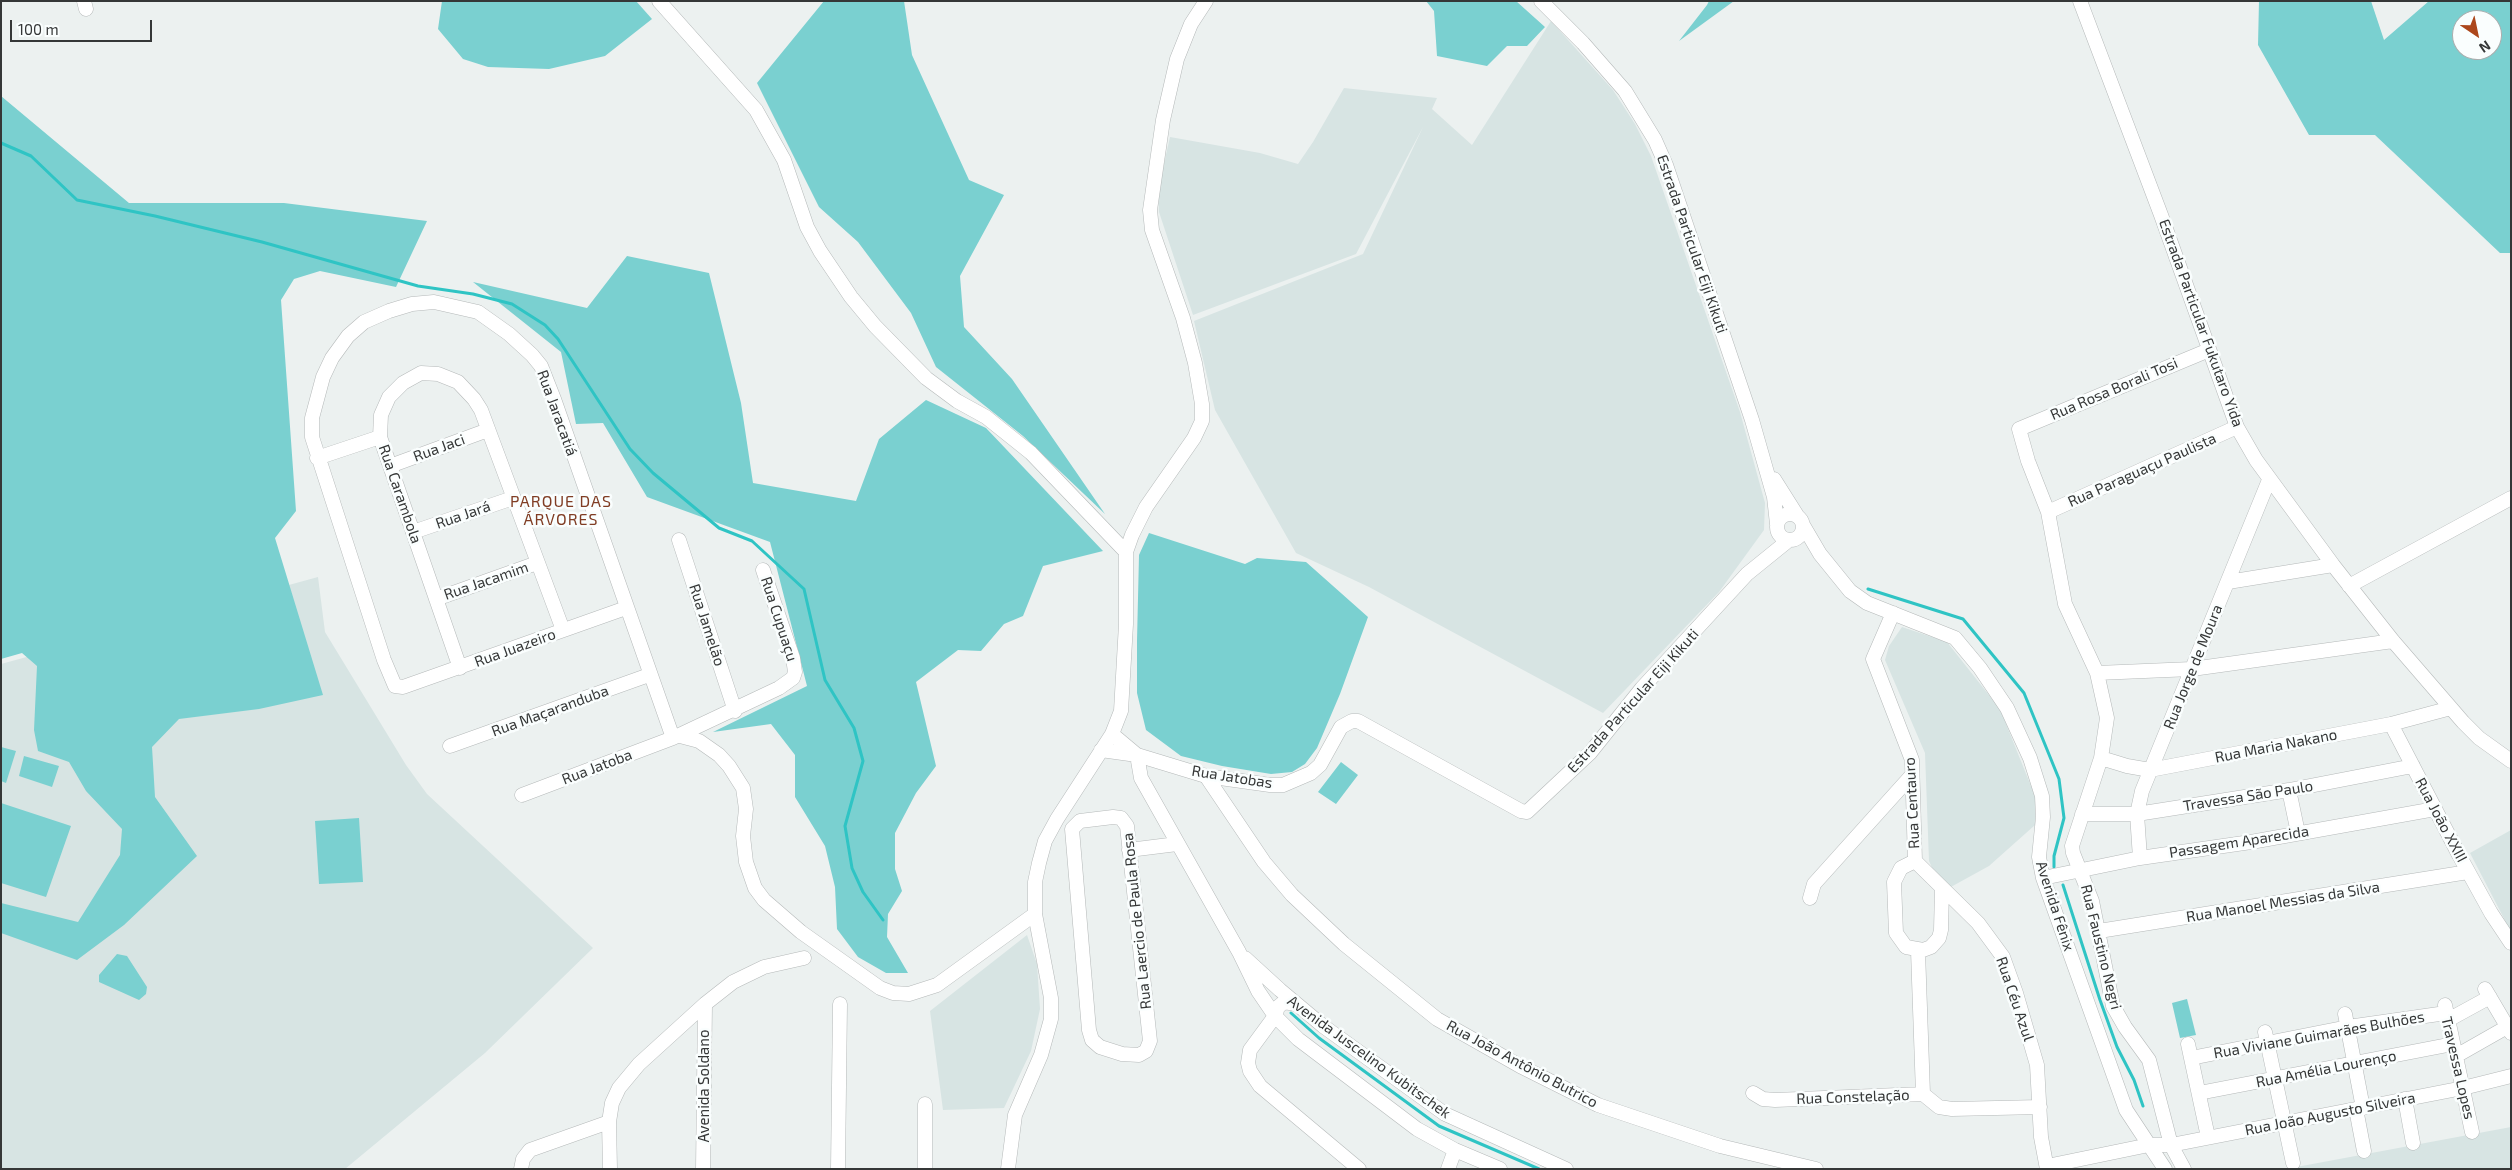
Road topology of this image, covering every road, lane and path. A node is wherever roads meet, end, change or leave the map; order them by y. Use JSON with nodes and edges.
{"nodes":[{"id":1,"x":659,"y":1,"type":"edge"},
{"id":2,"x":1206,"y":1,"type":"edge"},
{"id":3,"x":1541,"y":1,"type":"edge"},
{"id":4,"x":2080,"y":1,"type":"edge"},
{"id":5,"x":2209,"y":350,"type":"junction"},
{"id":6,"x":2237,"y":427,"type":"junction"},
{"id":7,"x":2018,"y":429,"type":"joint"},
{"id":8,"x":488,"y":430,"type":"junction"},
{"id":9,"x":380,"y":437,"type":"junction"},
{"id":10,"x":317,"y":458,"type":"junction"},
{"id":11,"x":1765,"y":463,"type":"junction"},
{"id":12,"x":390,"y":466,"type":"junction"},
{"id":13,"x":2269,"y":480,"type":"junction"},
{"id":14,"x":512,"y":498,"type":"junction"},
{"id":15,"x":2511,"y":498,"type":"edge"},
{"id":16,"x":2048,"y":512,"type":"junction"},
{"id":17,"x":1801,"y":521,"type":"junction"},
{"id":18,"x":1777,"y":524,"type":"junction"},
{"id":19,"x":413,"y":532,"type":"junction"},
{"id":20,"x":679,"y":540,"type":"dead end"},
{"id":21,"x":1792,"y":540,"type":"junction"},
{"id":22,"x":1816,"y":548,"type":"junction"},
{"id":23,"x":1126,"y":552,"type":"junction"},
{"id":24,"x":537,"y":563,"type":"junction"},
{"id":25,"x":2332,"y":565,"type":"junction"},
{"id":26,"x":763,"y":570,"type":"dead end"},
{"id":27,"x":2228,"y":582,"type":"junction"},
{"id":28,"x":2349,"y":586,"type":"junction"},
{"id":29,"x":436,"y":599,"type":"junction"},
{"id":30,"x":626,"y":608,"type":"junction"},
{"id":31,"x":1893,"y":613,"type":"junction"},
{"id":32,"x":563,"y":630,"type":"junction"},
{"id":33,"x":2393,"y":642,"type":"junction"},
{"id":34,"x":460,"y":668,"type":"junction"},
{"id":35,"x":795,"y":668,"type":"joint"},
{"id":36,"x":2192,"y":669,"type":"junction"},
{"id":37,"x":2097,"y":673,"type":"junction"},
{"id":38,"x":649,"y":675,"type":"junction"},
{"id":39,"x":399,"y":686,"type":"joint"},
{"id":40,"x":2451,"y":708,"type":"junction"},
{"id":41,"x":735,"y":711,"type":"junction"},
{"id":42,"x":2391,"y":724,"type":"junction"},
{"id":43,"x":1112,"y":734,"type":"junction"},
{"id":44,"x":1336,"y":736,"type":"joint"},
{"id":45,"x":676,"y":737,"type":"junction"},
{"id":46,"x":450,"y":746,"type":"dead end"},
{"id":47,"x":1101,"y":750,"type":"junction"},
{"id":48,"x":1137,"y":754,"type":"junction"},
{"id":49,"x":2101,"y":758,"type":"junction"},
{"id":50,"x":2511,"y":761,"type":"edge"},
{"id":51,"x":2412,"y":766,"type":"junction"},
{"id":52,"x":2150,"y":770,"type":"junction"},
{"id":53,"x":1206,"y":776,"type":"junction"},
{"id":54,"x":1912,"y":776,"type":"junction"},
{"id":55,"x":2290,"y":790,"type":"junction"},
{"id":56,"x":1912,"y":794,"type":"junction"},
{"id":57,"x":522,"y":795,"type":"dead end"},
{"id":58,"x":1892,"y":799,"type":"junction"},
{"id":59,"x":2434,"y":809,"type":"junction"},
{"id":60,"x":2082,"y":814,"type":"junction"},
{"id":61,"x":2137,"y":814,"type":"junction"},
{"id":62,"x":2298,"y":833,"type":"junction"},
{"id":63,"x":1177,"y":844,"type":"junction"},
{"id":64,"x":1129,"y":850,"type":"junction"},
{"id":65,"x":2140,"y":858,"type":"junction"},
{"id":66,"x":1915,"y":861,"type":"junction"},
{"id":67,"x":2080,"y":871,"type":"junction"},
{"id":68,"x":2468,"y":872,"type":"junction"},
{"id":69,"x":2043,"y":878,"type":"junction"},
{"id":70,"x":1942,"y":890,"type":"junction"},
{"id":71,"x":1810,"y":898,"type":"dead end"},
{"id":72,"x":1035,"y":914,"type":"junction"},
{"id":73,"x":2492,"y":916,"type":"junction"},
{"id":74,"x":2099,"y":931,"type":"junction"},
{"id":75,"x":2511,"y":943,"type":"edge"},
{"id":76,"x":1918,"y":951,"type":"junction"},
{"id":77,"x":1239,"y":952,"type":"junction"},
{"id":78,"x":2511,"y":955,"type":"edge"},
{"id":79,"x":804,"y":958,"type":"dead end"},
{"id":80,"x":704,"y":1004,"type":"junction"},
{"id":81,"x":840,"y":1004,"type":"dead end"},
{"id":82,"x":1296,"y":1004,"type":"junction"},
{"id":83,"x":2446,"y":1012,"type":"junction"},
{"id":84,"x":1275,"y":1016,"type":"junction"},
{"id":85,"x":2347,"y":1021,"type":"junction"},
{"id":86,"x":2509,"y":1030,"type":"edge"},
{"id":87,"x":2267,"y":1037,"type":"junction"},
{"id":88,"x":2188,"y":1044,"type":"dead end"},
{"id":89,"x":2455,"y":1050,"type":"junction"},
{"id":90,"x":2192,"y":1058,"type":"junction"},
{"id":91,"x":2354,"y":1064,"type":"junction"},
{"id":92,"x":2511,"y":1076,"type":"edge"},
{"id":93,"x":2276,"y":1080,"type":"junction"},
{"id":94,"x":2463,"y":1088,"type":"junction"},
{"id":95,"x":1753,"y":1093,"type":"dead end"},
{"id":96,"x":2199,"y":1093,"type":"junction"},
{"id":97,"x":1923,"y":1094,"type":"junction"},
{"id":98,"x":2405,"y":1099,"type":"junction"},
{"id":99,"x":925,"y":1104,"type":"dead end"},
{"id":100,"x":2040,"y":1107,"type":"junction"},
{"id":101,"x":2360,"y":1108,"type":"junction"},
{"id":102,"x":609,"y":1122,"type":"junction"},
{"id":103,"x":2285,"y":1122,"type":"junction"},
{"id":104,"x":2472,"y":1132,"type":"dead end"},
{"id":105,"x":2208,"y":1137,"type":"junction"},
{"id":106,"x":2413,"y":1143,"type":"dead end"},
{"id":107,"x":2149,"y":1145,"type":"junction"},
{"id":108,"x":2171,"y":1145,"type":"junction"},
{"id":109,"x":1455,"y":1150,"type":"junction"},
{"id":110,"x":2364,"y":1151,"type":"dead end"},
{"id":111,"x":2293,"y":1164,"type":"dead end"},
{"id":112,"x":2047,"y":1168,"type":"edge"},
{"id":113,"x":522,"y":1169,"type":"edge"},
{"id":114,"x":610,"y":1169,"type":"edge"},
{"id":115,"x":703,"y":1169,"type":"edge"},
{"id":116,"x":838,"y":1169,"type":"edge"},
{"id":117,"x":925,"y":1169,"type":"edge"},
{"id":118,"x":1008,"y":1169,"type":"edge"},
{"id":119,"x":1359,"y":1169,"type":"edge"},
{"id":120,"x":1448,"y":1169,"type":"edge"},
{"id":121,"x":1500,"y":1169,"type":"edge"},
{"id":122,"x":1566,"y":1169,"type":"edge"},
{"id":123,"x":1816,"y":1169,"type":"edge"},
{"id":124,"x":2165,"y":1169,"type":"edge"},
{"id":125,"x":2184,"y":1169,"type":"edge"}],
"edges":[{"from":1,"to":23,"type":"street"},
{"from":2,"to":23,"type":"street"},
{"from":3,"to":11,"type":"street","name":"Estrada Particular Eiji Kikuti"},
{"from":4,"to":5,"type":"street","name":"Estrada Particular Fukutaro Yida"},
{"from":5,"to":6,"type":"street","name":"Estrada Particular Fukutaro Yida"},
{"from":5,"to":7,"type":"street","name":"Rua Rosa Borali Tosi"},
{"from":6,"to":13,"type":"street","name":"Estrada Particular Fukutaro Yida"},
{"from":6,"to":16,"type":"street","name":"Rua Paraguaçu Paulista"},
{"from":7,"to":16,"type":"street","name":"Rua Faustino Negri"},
{"from":8,"to":9,"type":"street","name":"Rua Carambola"},
{"from":8,"to":12,"type":"street","name":"Rua Jaci"},
{"from":8,"to":14,"type":"street","name":"Rua Carambola"},
{"from":9,"to":10,"type":"street"},
{"from":9,"to":12,"type":"street","name":"Rua Carambola"},
{"from":10,"to":30,"type":"street","name":"Rua Jaracatiá"},
{"from":10,"to":39,"type":"street","name":"Rua Jaracatiá"},
{"from":11,"to":17,"type":"street","name":"Estrada Particular Eiji Kikuti"},
{"from":11,"to":18,"type":"street","name":"Estrada Particular Eiji Kikuti"},
{"from":12,"to":19,"type":"street","name":"Rua Carambola"},
{"from":13,"to":25,"type":"street","name":"Estrada Particular Fukutaro Yida"},
{"from":13,"to":27,"type":"street","name":"Rua Jorge de Moura"},
{"from":14,"to":19,"type":"street","name":"Rua Jará"},
{"from":14,"to":24,"type":"street","name":"Rua Carambola"},
{"from":15,"to":28,"type":"street"},
{"from":16,"to":37,"type":"street","name":"Rua Faustino Negri"},
{"from":17,"to":18,"type":"street"},
{"from":17,"to":21,"type":"street"},
{"from":17,"to":22,"type":"street","name":"Avenida Fênix"},
{"from":18,"to":21,"type":"street"},
{"from":19,"to":29,"type":"street","name":"Rua Carambola"},
{"from":20,"to":41,"type":"street","name":"Rua Jamelão"},
{"from":21,"to":22,"type":"street"},
{"from":21,"to":44,"type":"street","name":"Estrada Particular Eiji Kikuti"},
{"from":22,"to":31,"type":"street","name":"Avenida Fênix"},
{"from":23,"to":43,"type":"street"},
{"from":24,"to":29,"type":"street","name":"Rua Jacamim"},
{"from":24,"to":32,"type":"street","name":"Rua Carambola"},
{"from":25,"to":27,"type":"street"},
{"from":25,"to":28,"type":"street","name":"Estrada Particular Fukutaro Yida"},
{"from":26,"to":35,"type":"street","name":"Rua Cupuaçu"},
{"from":27,"to":36,"type":"street","name":"Rua Jorge de Moura"},
{"from":28,"to":33,"type":"street","name":"Estrada Particular Fukutaro Yida"},
{"from":29,"to":34,"type":"street","name":"Rua Carambola"},
{"from":30,"to":32,"type":"street","name":"Rua Juazeiro"},
{"from":30,"to":38,"type":"street","name":"Rua Jaracatiá"},
{"from":31,"to":54,"type":"street","name":"Rua Centauro"},
{"from":31,"to":69,"type":"street","name":"Avenida Fênix"},
{"from":32,"to":34,"type":"street","name":"Rua Juazeiro"},
{"from":33,"to":36,"type":"street"},
{"from":33,"to":40,"type":"street","name":"Estrada Particular Fukutaro Yida"},
{"from":34,"to":39,"type":"street","name":"Rua Juazeiro"},
{"from":35,"to":41,"type":"street","name":"Rua Jatoba"},
{"from":36,"to":37,"type":"street"},
{"from":36,"to":52,"type":"street","name":"Rua Jorge de Moura"},
{"from":37,"to":49,"type":"street","name":"Rua Faustino Negri"},
{"from":38,"to":45,"type":"street","name":"Rua Jaracatiá"},
{"from":38,"to":46,"type":"street","name":"Rua Maçaranduba"},
{"from":40,"to":42,"type":"street","name":"Rua Maria Nakano"},
{"from":40,"to":50,"type":"street","name":"Estrada Particular Fukutaro Yida"},
{"from":41,"to":45,"type":"street","name":"Rua Jatoba"},
{"from":42,"to":51,"type":"street","name":"Rua João XXIII"},
{"from":42,"to":52,"type":"street","name":"Rua Maria Nakano"},
{"from":43,"to":47,"type":"street"},
{"from":43,"to":48,"type":"street","name":"Rua Jatobas"},
{"from":44,"to":53,"type":"street","name":"Rua Jatobas"},
{"from":45,"to":57,"type":"street","name":"Rua Jatoba"},
{"from":45,"to":72,"type":"street"},
{"from":47,"to":48,"type":"street","name":"Rua Jatobas"},
{"from":47,"to":72,"type":"street"},
{"from":48,"to":53,"type":"street","name":"Rua Jatobas"},
{"from":48,"to":63,"type":"street","name":"Avenida Juscelino Kubitschek"},
{"from":49,"to":52,"type":"street","name":"Rua Maria Nakano"},
{"from":49,"to":60,"type":"street","name":"Rua Faustino Negri"},
{"from":51,"to":55,"type":"street","name":"Travessa São Paulo"},
{"from":51,"to":59,"type":"street","name":"Rua João XXIII"},
{"from":52,"to":61,"type":"street","name":"Rua Jorge de Moura"},
{"from":53,"to":123,"type":"street","name":"Rua João Antônio Butrico"},
{"from":54,"to":56,"type":"street","name":"Rua Centauro"},
{"from":54,"to":58,"type":"street"},
{"from":55,"to":61,"type":"street","name":"Travessa São Paulo"},
{"from":55,"to":62,"type":"street"},
{"from":56,"to":58,"type":"street"},
{"from":56,"to":66,"type":"street","name":"Rua Centauro"},
{"from":58,"to":71,"type":"street"},
{"from":59,"to":62,"type":"street","name":"Passagem Aparecida"},
{"from":59,"to":68,"type":"street","name":"Rua João XXIII"},
{"from":60,"to":61,"type":"street","name":"Travessa São Paulo"},
{"from":60,"to":67,"type":"street","name":"Rua Faustino Negri"},
{"from":61,"to":65,"type":"street","name":"Rua Jorge de Moura"},
{"from":62,"to":65,"type":"street","name":"Passagem Aparecida"},
{"from":63,"to":64,"type":"street"},
{"from":63,"to":77,"type":"street","name":"Avenida Juscelino Kubitschek"},
{"from":64,"to":64,"type":"street","name":"Rua Laercio de Paula Rosa"},
{"from":65,"to":67,"type":"street","name":"Passagem Aparecida"},
{"from":66,"to":70,"type":"street","name":"Rua Céu Azul"},
{"from":66,"to":76,"type":"street","name":"Rua Centauro"},
{"from":67,"to":69,"type":"street","name":"Passagem Aparecida"},
{"from":67,"to":74,"type":"street","name":"Rua Faustino Negri"},
{"from":68,"to":73,"type":"street","name":"Rua João XXIII"},
{"from":68,"to":74,"type":"street","name":"Rua Manoel Messias da Silva"},
{"from":69,"to":107,"type":"street","name":"Avenida Fênix"},
{"from":70,"to":76,"type":"street"},
{"from":70,"to":100,"type":"street","name":"Rua Céu Azul"},
{"from":72,"to":118,"type":"street"},
{"from":73,"to":75,"type":"street","name":"Rua João XXIII"},
{"from":73,"to":78,"type":"street","name":"Rua João XXIII"},
{"from":74,"to":108,"type":"street","name":"Rua Faustino Negri"},
{"from":76,"to":97,"type":"street"},
{"from":77,"to":82,"type":"street","name":"Avenida Juscelino Kubitschek"},
{"from":77,"to":84,"type":"street","name":"Avenida Juscelino Kubitschek"},
{"from":79,"to":80,"type":"street"},
{"from":80,"to":102,"type":"street"},
{"from":80,"to":115,"type":"street","name":"Avenida Soldano"},
{"from":81,"to":116,"type":"street"},
{"from":82,"to":84,"type":"street"},
{"from":82,"to":122,"type":"street","name":"Avenida Juscelino Kubitschek"},
{"from":83,"to":85,"type":"street","name":"Rua Viviane Guimarães Bulhões"},
{"from":83,"to":86,"type":"street","name":"Rua Viviane Guimarães Bulhões"},
{"from":83,"to":89,"type":"street","name":"Travessa Lopes"},
{"from":84,"to":109,"type":"street","name":"Avenida Juscelino Kubitschek"},
{"from":84,"to":119,"type":"street"},
{"from":85,"to":87,"type":"street","name":"Rua Viviane Guimarães Bulhões"},
{"from":85,"to":91,"type":"street"},
{"from":86,"to":89,"type":"street","name":"Rua Amélia Lourenço"},
{"from":87,"to":90,"type":"street","name":"Rua Viviane Guimarães Bulhões"},
{"from":87,"to":93,"type":"street"},
{"from":88,"to":90,"type":"street"},
{"from":89,"to":91,"type":"street","name":"Rua Amélia Lourenço"},
{"from":89,"to":94,"type":"street","name":"Travessa Lopes"},
{"from":90,"to":96,"type":"street"},
{"from":91,"to":93,"type":"street","name":"Rua Amélia Lourenço"},
{"from":91,"to":101,"type":"street"},
{"from":92,"to":94,"type":"street","name":"Rua João Augusto Silveira"},
{"from":93,"to":96,"type":"street","name":"Rua Amélia Lourenço"},
{"from":93,"to":103,"type":"street"},
{"from":94,"to":98,"type":"street","name":"Rua João Augusto Silveira"},
{"from":94,"to":104,"type":"street","name":"Travessa Lopes"},
{"from":95,"to":97,"type":"street","name":"Rua Constelação"},
{"from":96,"to":105,"type":"street"},
{"from":97,"to":100,"type":"street","name":"Rua Constelação"},
{"from":98,"to":101,"type":"street","name":"Rua João Augusto Silveira"},
{"from":98,"to":106,"type":"street"},
{"from":99,"to":117,"type":"street"},
{"from":100,"to":112,"type":"street","name":"Rua Céu Azul"},
{"from":101,"to":103,"type":"street","name":"Rua João Augusto Silveira"},
{"from":101,"to":110,"type":"street"},
{"from":102,"to":113,"type":"street"},
{"from":102,"to":114,"type":"street"},
{"from":103,"to":105,"type":"street","name":"Rua João Augusto Silveira"},
{"from":103,"to":111,"type":"street"},
{"from":105,"to":108,"type":"street","name":"Rua João Augusto Silveira"},
{"from":107,"to":108,"type":"street","name":"Rua João Augusto Silveira"},
{"from":107,"to":112,"type":"street","name":"Rua João Augusto Silveira"},
{"from":107,"to":124,"type":"street","name":"Avenida Fênix"},
{"from":108,"to":125,"type":"street","name":"Rua Faustino Negri"},
{"from":109,"to":120,"type":"street"},
{"from":109,"to":121,"type":"street","name":"Avenida Juscelino Kubitschek"}]}
